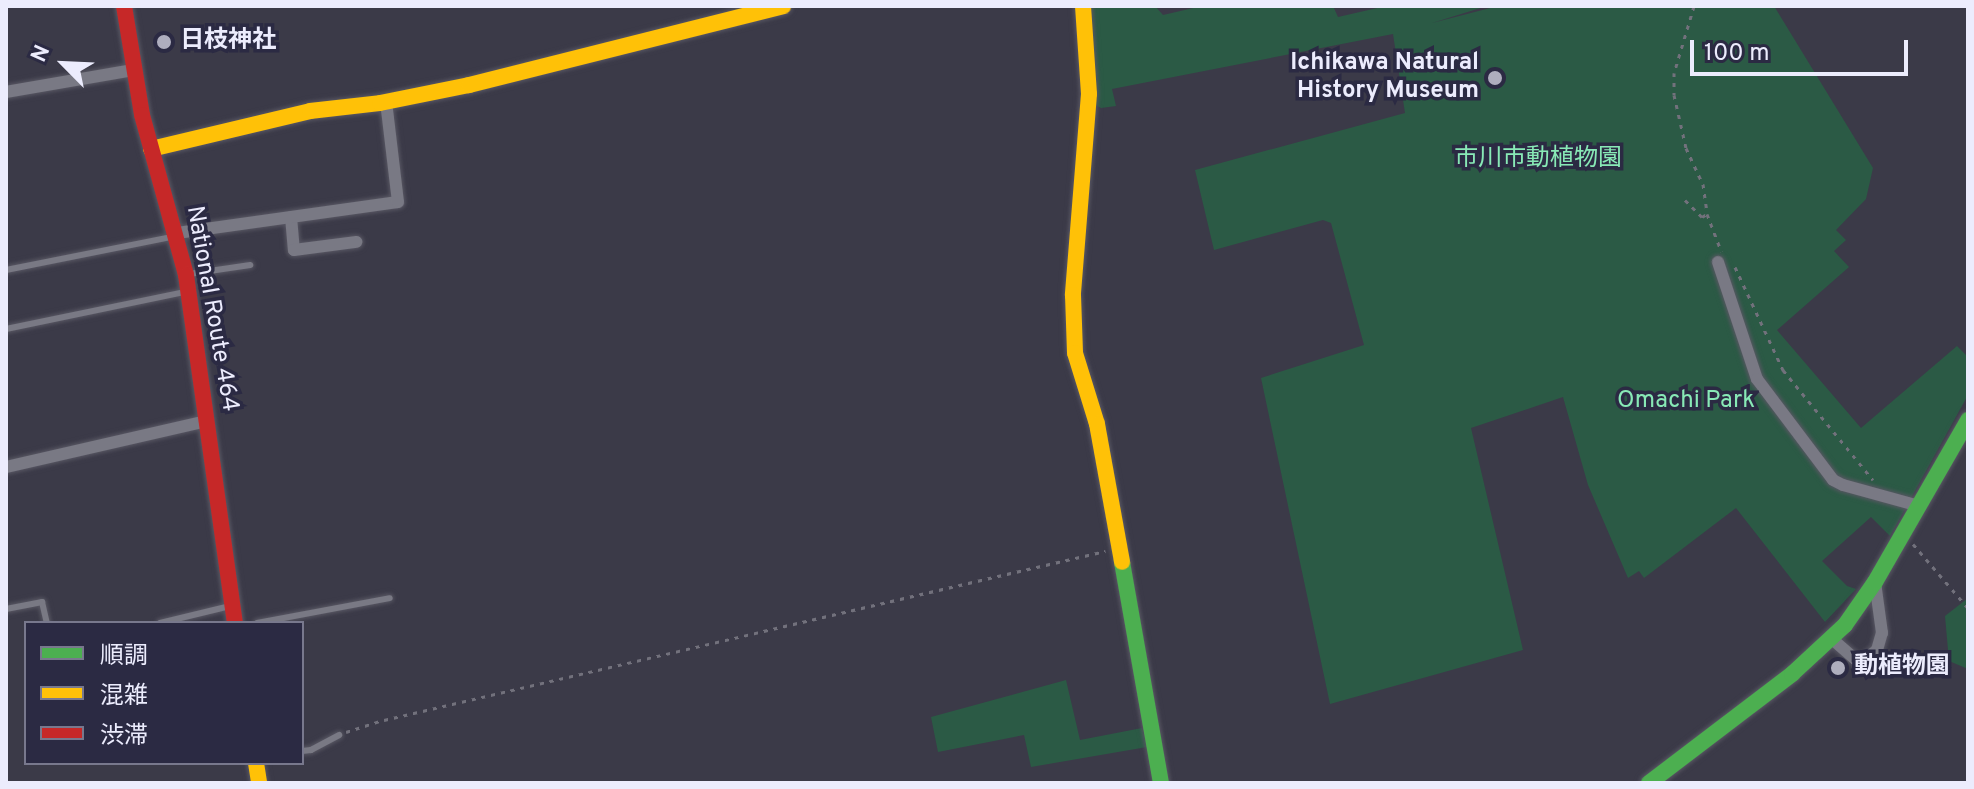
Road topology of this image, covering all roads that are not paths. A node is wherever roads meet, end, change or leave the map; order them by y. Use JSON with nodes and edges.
{"nodes":[{"id":1,"x":124,"y":6,"type":"edge"},
{"id":2,"x":783,"y":6,"type":"edge"},
{"id":3,"x":1083,"y":6,"type":"edge"},
{"id":4,"x":133,"y":70,"type":"junction"},
{"id":5,"x":6,"y":92,"type":"edge"},
{"id":6,"x":386,"y":102,"type":"junction"},
{"id":7,"x":151,"y":149,"type":"junction"},
{"id":8,"x":291,"y":217,"type":"junction"},
{"id":9,"x":177,"y":233,"type":"junction"},
{"id":10,"x":356,"y":242,"type":"dead end"},
{"id":11,"x":1724,"y":258,"type":"road end"},
{"id":12,"x":250,"y":265,"type":"dead end"},
{"id":13,"x":6,"y":270,"type":"edge"},
{"id":14,"x":187,"y":283,"type":"junction"},
{"id":15,"x":6,"y":329,"type":"edge"},
{"id":16,"x":1968,"y":420,"type":"edge"},
{"id":17,"x":207,"y":421,"type":"junction"},
{"id":18,"x":6,"y":467,"type":"edge"},
{"id":19,"x":1919,"y":506,"type":"junction"},
{"id":20,"x":1875,"y":582,"type":"junction"},
{"id":21,"x":390,"y":598,"type":"dead end"},
{"id":22,"x":6,"y":609,"type":"edge"},
{"id":23,"x":234,"y":615,"type":"edge"},
{"id":24,"x":47,"y":621,"type":"edge"},
{"id":25,"x":178,"y":621,"type":"edge"},
{"id":26,"x":268,"y":621,"type":"edge"},
{"id":27,"x":1832,"y":639,"type":"junction"},
{"id":28,"x":339,"y":735,"type":"road end"},
{"id":29,"x":304,"y":751,"type":"edge"},
{"id":30,"x":1161,"y":783,"type":"edge"},
{"id":31,"x":1649,"y":783,"type":"edge"}],
"edges":[{"from":1,"to":4,"type":"main road","name":"National Route 464"},
{"from":2,"to":6,"type":"main road"},
{"from":3,"to":30,"type":"main road"},
{"from":4,"to":5,"type":"street"},
{"from":4,"to":7,"type":"main road","name":"National Route 464"},
{"from":6,"to":7,"type":"main road"},
{"from":6,"to":8,"type":"street"},
{"from":7,"to":9,"type":"main road","name":"National Route 464"},
{"from":8,"to":9,"type":"street"},
{"from":8,"to":10,"type":"street"},
{"from":9,"to":13,"type":"lane"},
{"from":9,"to":14,"type":"main road","name":"National Route 464"},
{"from":11,"to":19,"type":"street"},
{"from":12,"to":14,"type":"lane"},
{"from":14,"to":15,"type":"lane"},
{"from":14,"to":17,"type":"main road","name":"National Route 464"},
{"from":16,"to":19,"type":"main road"},
{"from":17,"to":18,"type":"street"},
{"from":17,"to":23,"type":"main road","name":"National Route 464"},
{"from":19,"to":20,"type":"main road"},
{"from":20,"to":27,"type":"main road"},
{"from":20,"to":27,"type":"street"},
{"from":21,"to":26,"type":"lane"},
{"from":22,"to":24,"type":"lane"},
{"from":23,"to":25,"type":"lane"},
{"from":27,"to":31,"type":"main road"},
{"from":28,"to":29,"type":"lane"}]}
